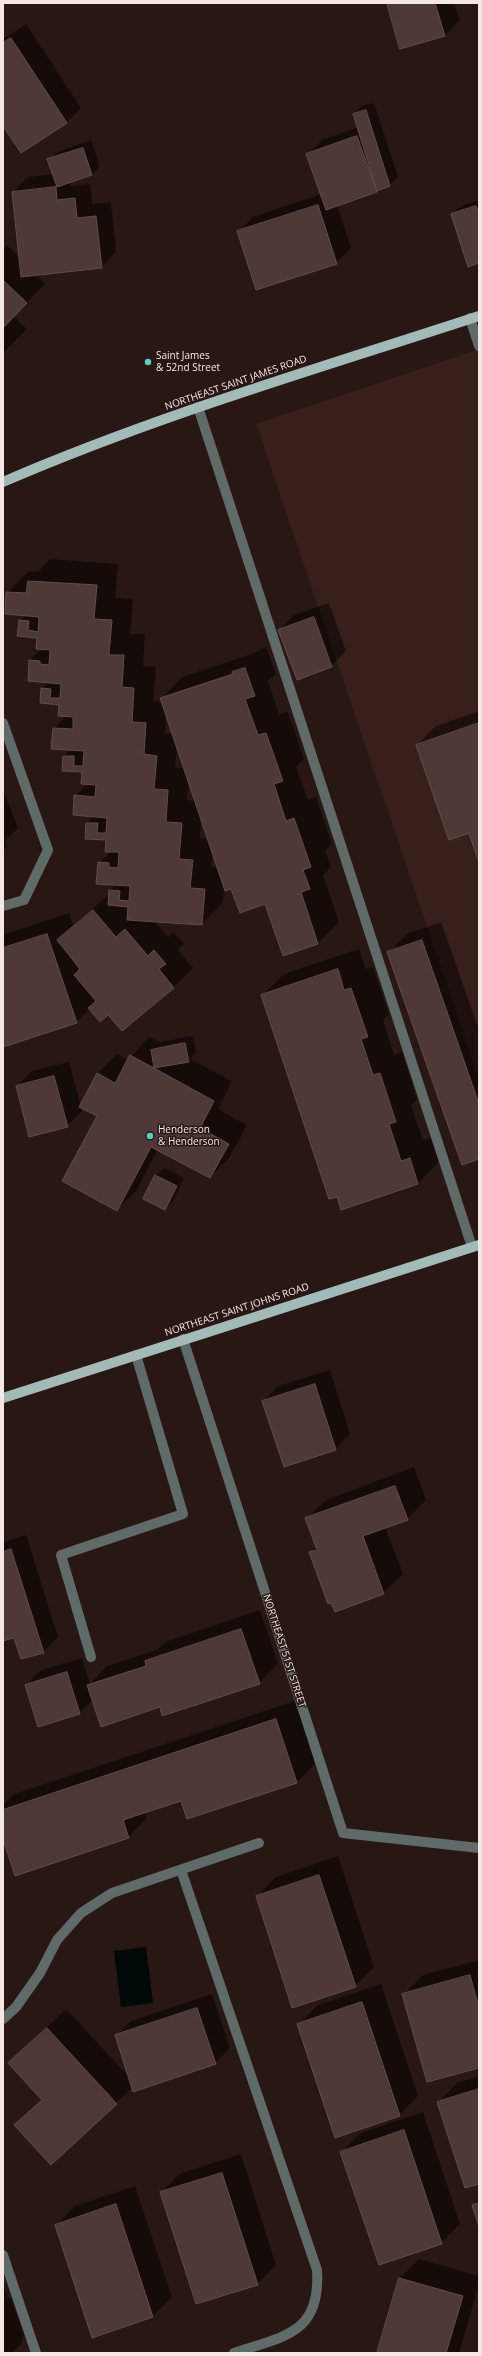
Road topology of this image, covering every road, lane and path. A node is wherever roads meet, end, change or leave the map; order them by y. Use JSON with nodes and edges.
{"nodes":[{"id":1,"x":475,"y":317,"type":"edge"},
{"id":2,"x":479,"y":346,"type":"edge"},
{"id":3,"x":198,"y":407,"type":"junction"},
{"id":4,"x":3,"y":482,"type":"edge"},
{"id":5,"x":3,"y":723,"type":"edge"},
{"id":6,"x":3,"y":906,"type":"edge"},
{"id":7,"x":475,"y":1246,"type":"edge"},
{"id":8,"x":184,"y":1339,"type":"junction"},
{"id":9,"x":136,"y":1355,"type":"junction"},
{"id":10,"x":3,"y":1398,"type":"edge"},
{"id":11,"x":91,"y":1657,"type":"dead end"},
{"id":12,"x":259,"y":1843,"type":"dead end"},
{"id":13,"x":479,"y":1848,"type":"edge"},
{"id":14,"x":181,"y":1870,"type":"junction"},
{"id":15,"x":3,"y":2019,"type":"edge"},
{"id":16,"x":3,"y":2256,"type":"edge"},
{"id":17,"x":36,"y":2353,"type":"edge"},
{"id":18,"x":234,"y":2353,"type":"edge"}],
"edges":[{"from":1,"to":2,"type":"street"},
{"from":1,"to":3,"type":"main road","name":"NORTHEAST SAINT JAMES ROAD"},
{"from":3,"to":4,"type":"main road","name":"NORTHEAST SAINT JAMES ROAD"},
{"from":3,"to":7,"type":"street"},
{"from":5,"to":6,"type":"street"},
{"from":7,"to":8,"type":"main road","name":"NORTHEAST SAINT JOHNS ROAD"},
{"from":8,"to":9,"type":"main road","name":"NORTHEAST SAINT JOHNS ROAD"},
{"from":8,"to":13,"type":"street","name":"NORTHEAST 51ST STREET"},
{"from":9,"to":10,"type":"main road","name":"NORTHEAST SAINT JOHNS ROAD"},
{"from":9,"to":11,"type":"street"},
{"from":12,"to":14,"type":"street"},
{"from":14,"to":15,"type":"street"},
{"from":14,"to":18,"type":"street"},
{"from":16,"to":17,"type":"street"}]}
